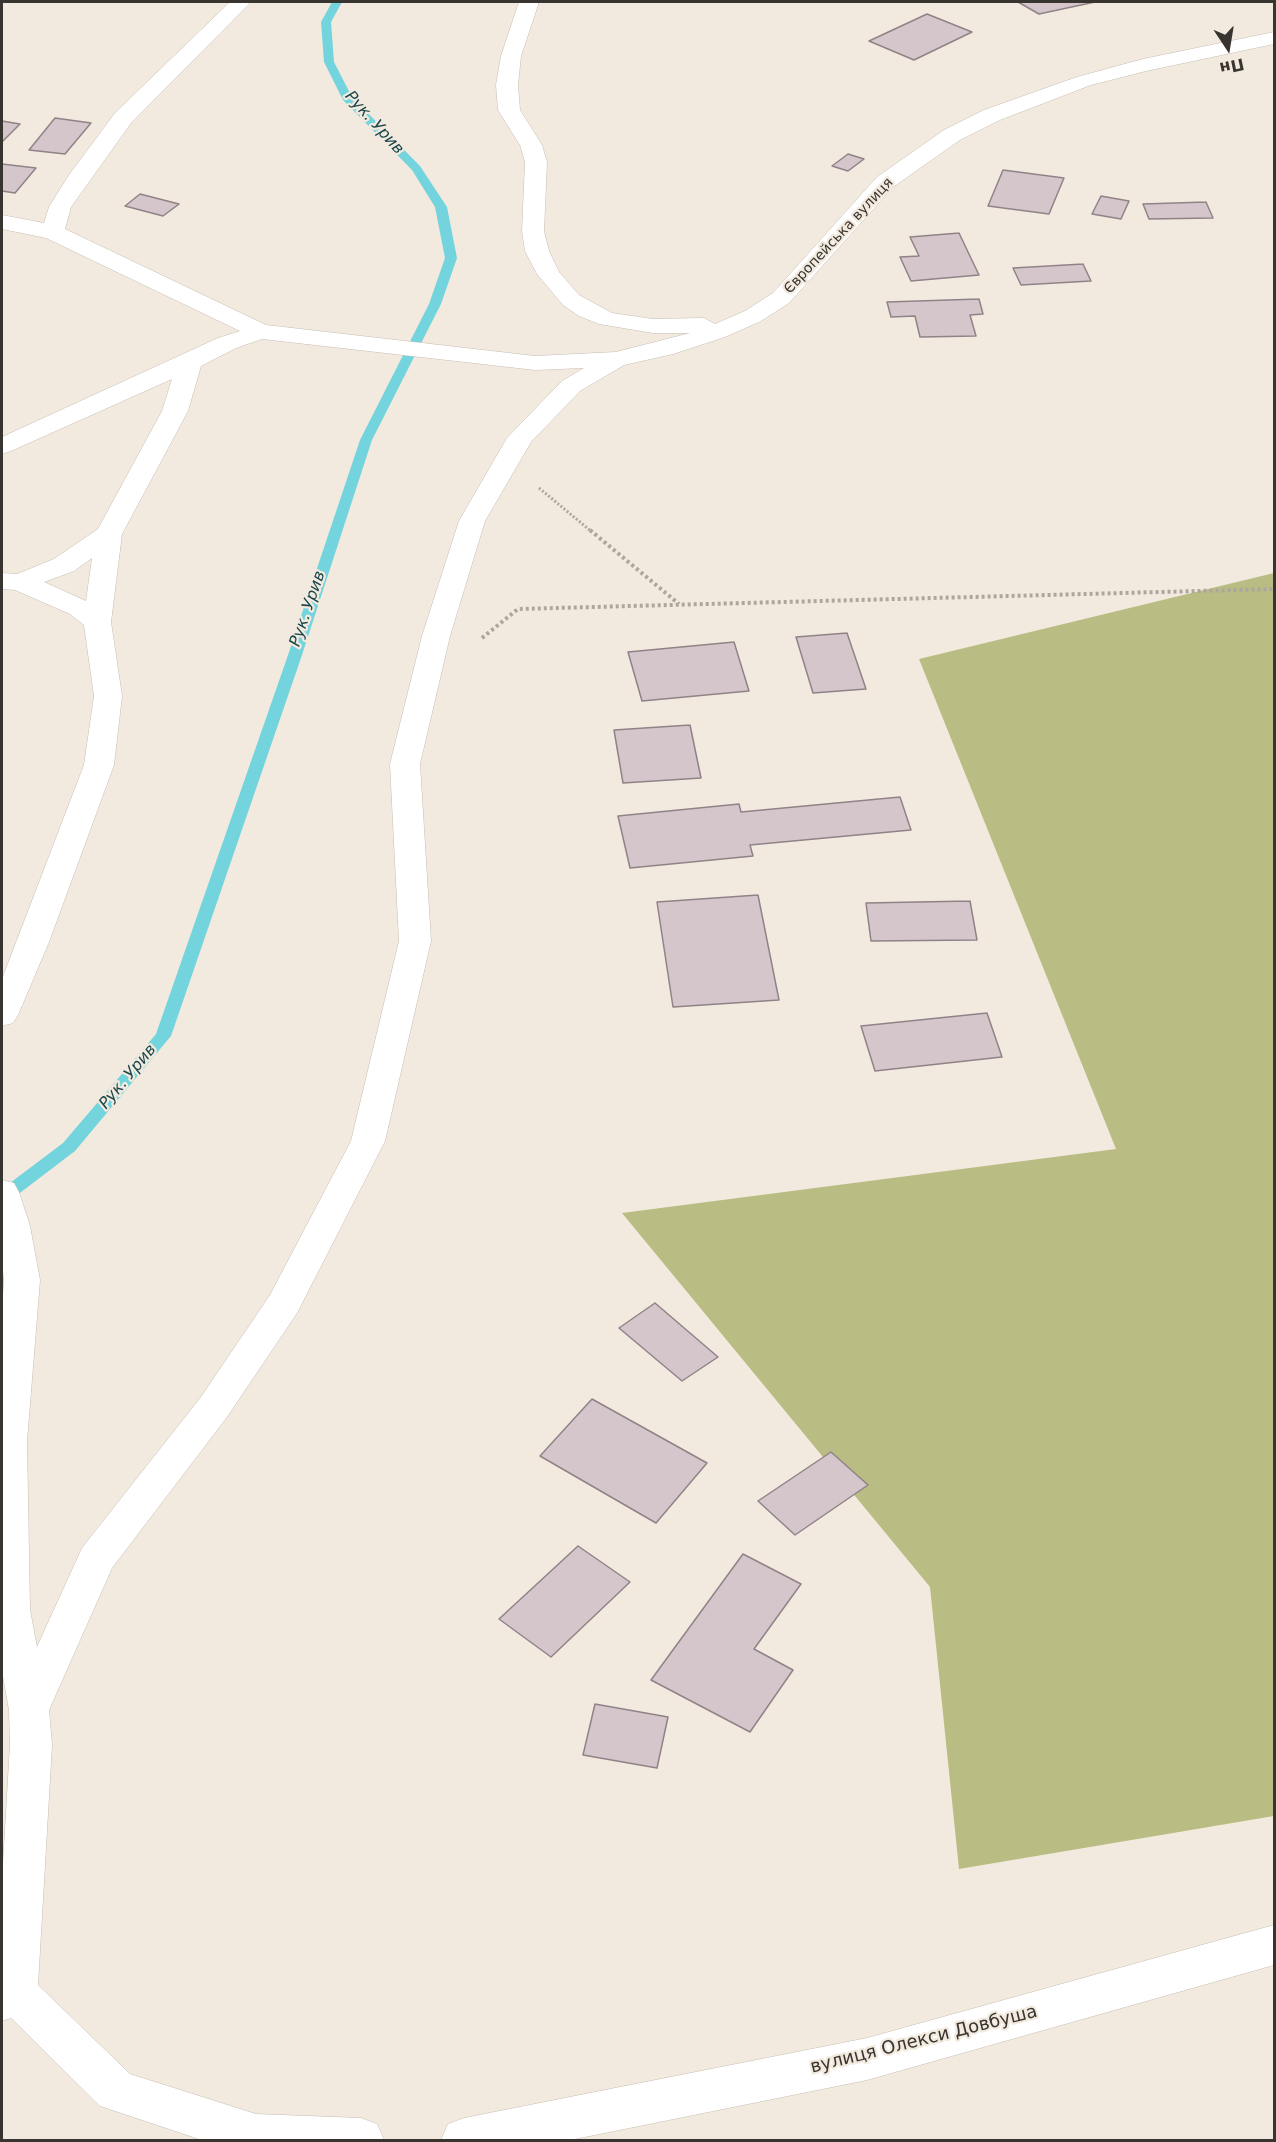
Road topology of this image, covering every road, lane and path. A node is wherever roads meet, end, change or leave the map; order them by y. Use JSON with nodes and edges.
{"nodes":[{"id":1,"x":241,"y":2,"type":"edge"},
{"id":2,"x":529,"y":2,"type":"edge"},
{"id":3,"x":1275,"y":38,"type":"edge"},
{"id":4,"x":2,"y":222,"type":"edge"},
{"id":5,"x":53,"y":232,"type":"junction"},
{"id":6,"x":741,"y":321,"type":"junction"},
{"id":7,"x":261,"y":332,"type":"junction"},
{"id":8,"x":616,"y":359,"type":"junction"},
{"id":9,"x":190,"y":362,"type":"junction"},
{"id":10,"x":520,"y":438,"type":"junction"},
{"id":11,"x":2,"y":446,"type":"edge"},
{"id":12,"x":109,"y":534,"type":"junction"},
{"id":13,"x":11,"y":581,"type":"edge"},
{"id":14,"x":1275,"y":589,"type":"edge"},
{"id":15,"x":679,"y":605,"type":"junction"},
{"id":16,"x":97,"y":622,"type":"junction"},
{"id":17,"x":425,"y":683,"type":"junction"},
{"id":18,"x":2,"y":1015,"type":"edge"},
{"id":19,"x":7,"y":1209,"type":"edge"},
{"id":20,"x":29,"y":1710,"type":"junction"},
{"id":21,"x":1275,"y":1945,"type":"edge"},
{"id":22,"x":8,"y":1997,"type":"edge"},
{"id":23,"x":361,"y":2140,"type":"edge"},
{"id":24,"x":464,"y":2140,"type":"edge"}],
"edges":[{"from":1,"to":5,"type":"street"},
{"from":2,"to":6,"type":"street"},
{"from":3,"to":6,"type":"street","name":"Європейська вулиця"},
{"from":4,"to":5,"type":"street"},
{"from":5,"to":7,"type":"street"},
{"from":6,"to":8,"type":"street","name":"Європейська вулиця"},
{"from":7,"to":8,"type":"street"},
{"from":7,"to":9,"type":"street"},
{"from":8,"to":10,"type":"street"},
{"from":9,"to":11,"type":"street"},
{"from":9,"to":12,"type":"street"},
{"from":10,"to":15,"type":"path"},
{"from":10,"to":17,"type":"street"},
{"from":12,"to":13,"type":"street"},
{"from":12,"to":16,"type":"street"},
{"from":13,"to":16,"type":"street"},
{"from":14,"to":15,"type":"path"},
{"from":15,"to":17,"type":"path"},
{"from":16,"to":18,"type":"street"},
{"from":17,"to":20,"type":"street"},
{"from":19,"to":20,"type":"street"},
{"from":20,"to":22,"type":"street"},
{"from":21,"to":24,"type":"street","name":"вулиця Олекси Довбуша"},
{"from":22,"to":23,"type":"street"}]}
